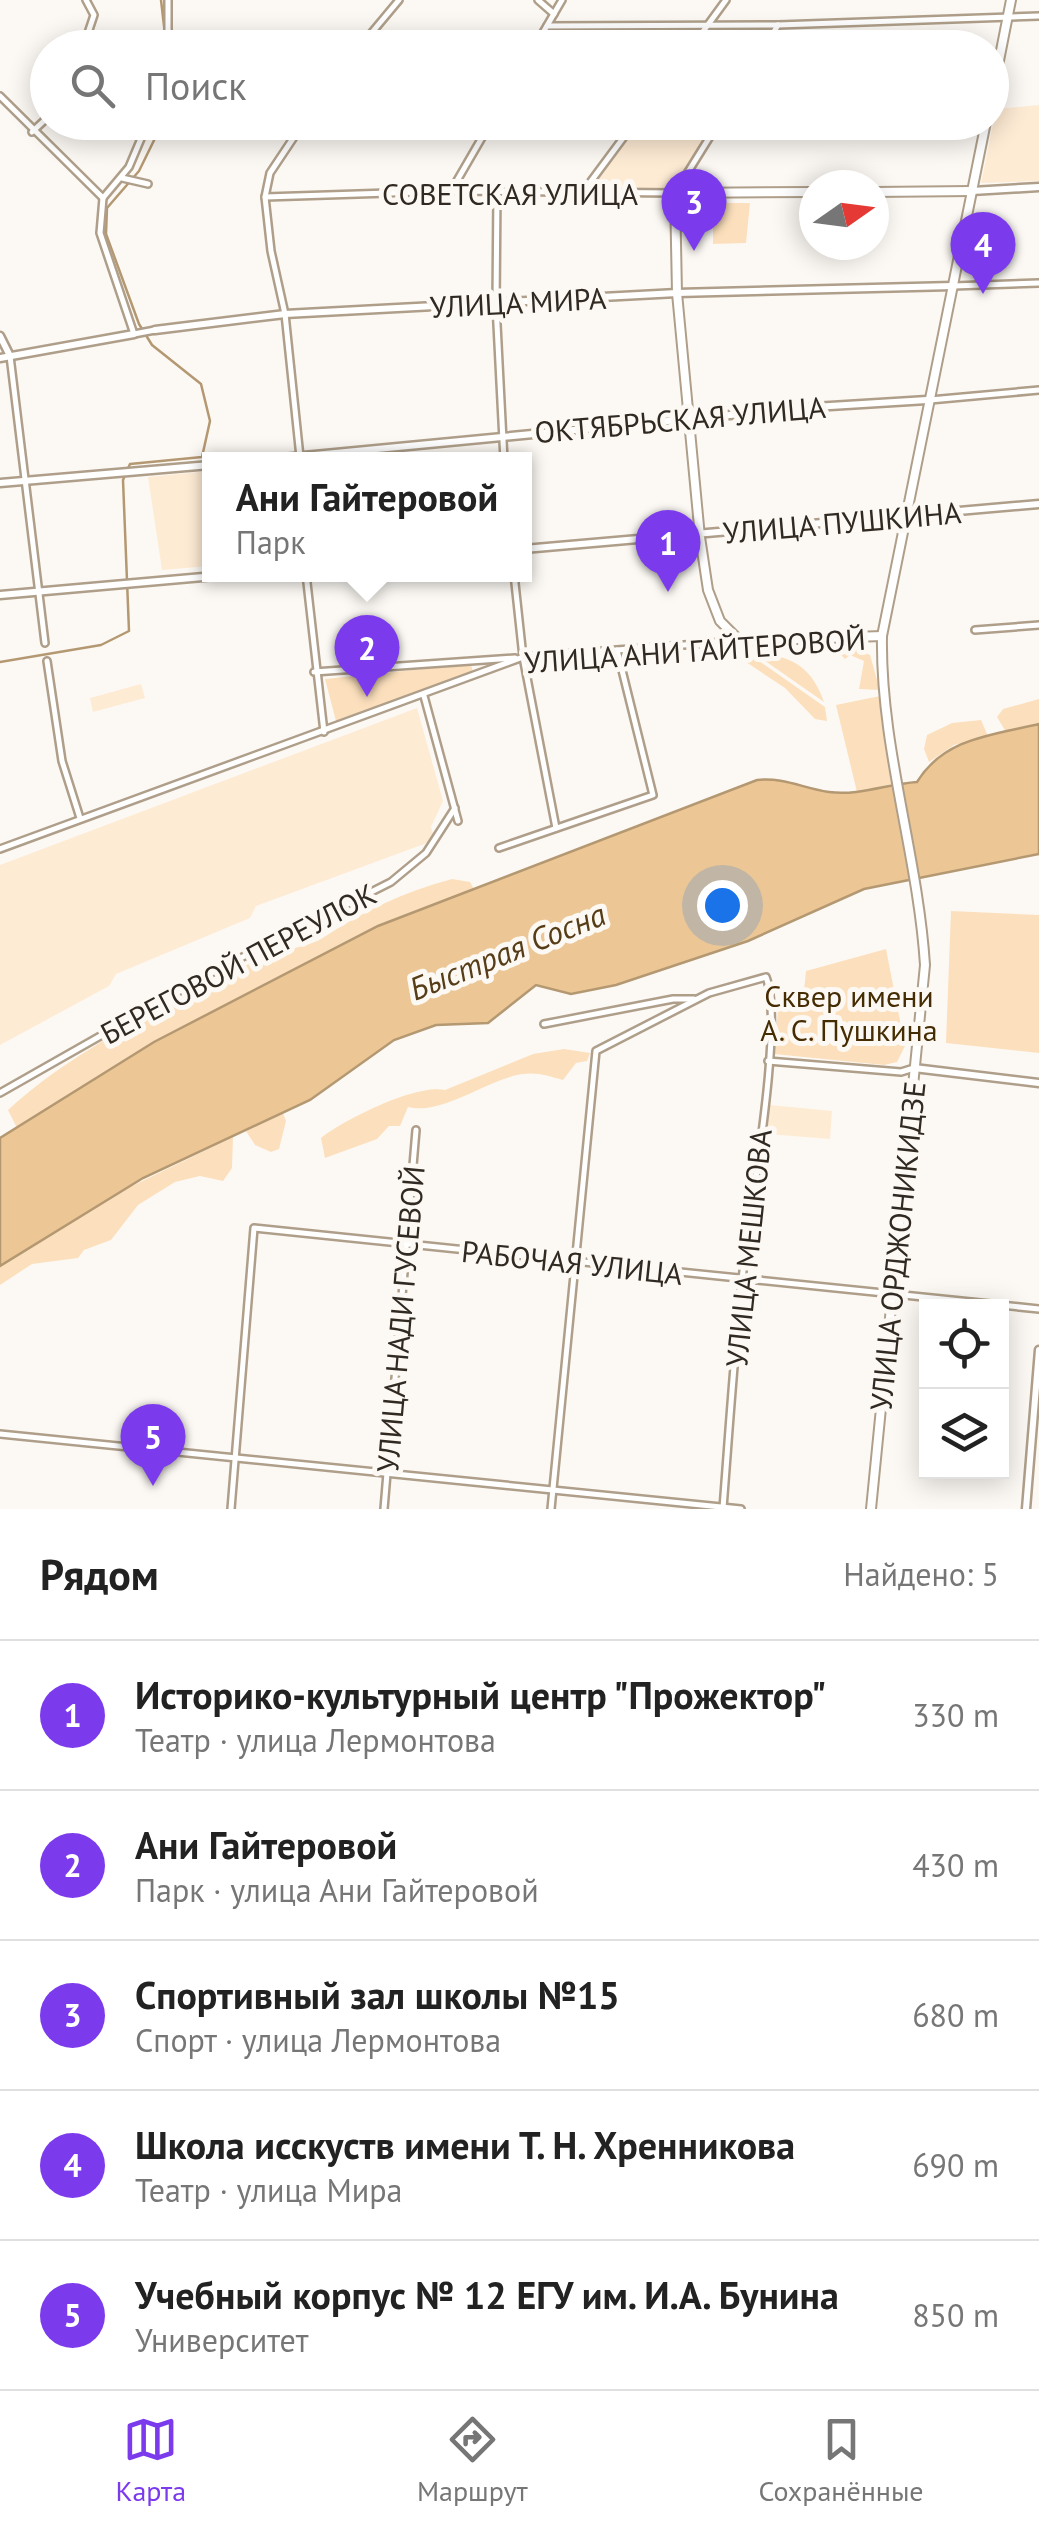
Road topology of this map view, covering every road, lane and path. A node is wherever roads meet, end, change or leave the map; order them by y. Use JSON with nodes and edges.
{"nodes":[{"id":1,"x":86,"y":0,"type":"edge"},
{"id":2,"x":168,"y":0,"type":"edge"},
{"id":3,"x":399,"y":0,"type":"edge"},
{"id":4,"x":538,"y":0,"type":"edge"},
{"id":5,"x":562,"y":0,"type":"edge"},
{"id":6,"x":726,"y":0,"type":"edge"},
{"id":7,"x":1011,"y":0,"type":"edge"},
{"id":8,"x":554,"y":14,"type":"junction"},
{"id":9,"x":1008,"y":16,"type":"junction"},
{"id":10,"x":1039,"y":16,"type":"edge"},
{"id":11,"x":709,"y":24,"type":"junction"},
{"id":12,"x":778,"y":25,"type":"junction"},
{"id":13,"x":547,"y":26,"type":"junction"},
{"id":14,"x":89,"y":30,"type":"edge"},
{"id":15,"x":168,"y":30,"type":"edge"},
{"id":16,"x":374,"y":30,"type":"edge"},
{"id":17,"x":545,"y":30,"type":"edge"},
{"id":18,"x":704,"y":30,"type":"edge"},
{"id":19,"x":775,"y":30,"type":"edge"},
{"id":20,"x":1005,"y":30,"type":"edge"},
{"id":21,"x":0,"y":96,"type":"edge"},
{"id":22,"x":30,"y":130,"type":"edge"},
{"id":23,"x":41,"y":140,"type":"edge"},
{"id":24,"x":140,"y":140,"type":"edge"},
{"id":25,"x":292,"y":140,"type":"edge"},
{"id":26,"x":481,"y":140,"type":"edge"},
{"id":27,"x":621,"y":140,"type":"edge"},
{"id":28,"x":708,"y":140,"type":"edge"},
{"id":29,"x":982,"y":140,"type":"edge"},
{"id":30,"x":122,"y":178,"type":"junction"},
{"id":31,"x":148,"y":184,"type":"dead end"},
{"id":32,"x":1039,"y":186,"type":"edge"},
{"id":33,"x":451,"y":191,"type":"junction"},
{"id":34,"x":972,"y":191,"type":"junction"},
{"id":35,"x":496,"y":192,"type":"junction"},
{"id":36,"x":582,"y":192,"type":"junction"},
{"id":37,"x":799,"y":192,"type":"edge"},
{"id":38,"x":889,"y":192,"type":"edge"},
{"id":39,"x":675,"y":193,"type":"junction"},
{"id":40,"x":265,"y":196,"type":"junction"},
{"id":41,"x":103,"y":198,"type":"junction"},
{"id":42,"x":1039,"y":283,"type":"edge"},
{"id":43,"x":953,"y":286,"type":"junction"},
{"id":44,"x":676,"y":293,"type":"junction"},
{"id":45,"x":496,"y":304,"type":"junction"},
{"id":46,"x":285,"y":314,"type":"junction"},
{"id":47,"x":155,"y":330,"type":"joint"},
{"id":48,"x":134,"y":334,"type":"junction"},
{"id":49,"x":0,"y":336,"type":"edge"},
{"id":50,"x":10,"y":356,"type":"junction"},
{"id":51,"x":0,"y":358,"type":"edge"},
{"id":52,"x":1039,"y":390,"type":"edge"},
{"id":53,"x":927,"y":400,"type":"junction"},
{"id":54,"x":687,"y":418,"type":"junction"},
{"id":55,"x":502,"y":434,"type":"junction"},
{"id":56,"x":299,"y":452,"type":"edge"},
{"id":57,"x":344,"y":452,"type":"edge"},
{"id":58,"x":503,"y":452,"type":"edge"},
{"id":59,"x":202,"y":466,"type":"edge"},
{"id":60,"x":28,"y":480,"type":"junction"},
{"id":61,"x":0,"y":483,"type":"edge"},
{"id":62,"x":1039,"y":504,"type":"edge"},
{"id":63,"x":907,"y":516,"type":"junction"},
{"id":64,"x":700,"y":534,"type":"junction"},
{"id":65,"x":532,"y":548,"type":"edge"},
{"id":66,"x":202,"y":577,"type":"edge"},
{"id":67,"x":307,"y":582,"type":"edge"},
{"id":68,"x":515,"y":582,"type":"edge"},
{"id":69,"x":38,"y":592,"type":"junction"},
{"id":70,"x":0,"y":595,"type":"edge"},
{"id":71,"x":1039,"y":625,"type":"edge"},
{"id":72,"x":975,"y":630,"type":"dead end"},
{"id":73,"x":882,"y":636,"type":"junction"},
{"id":74,"x":740,"y":640,"type":"junction"},
{"id":75,"x":45,"y":644,"type":"dead end"},
{"id":76,"x":617,"y":650,"type":"junction"},
{"id":77,"x":524,"y":658,"type":"junction"},
{"id":78,"x":47,"y":661,"type":"dead end"},
{"id":79,"x":314,"y":672,"type":"junction"},
{"id":80,"x":424,"y":696,"type":"junction"},
{"id":81,"x":324,"y":732,"type":"junction"},
{"id":82,"x":455,"y":808,"type":"junction"},
{"id":83,"x":80,"y":818,"type":"junction"},
{"id":84,"x":458,"y":822,"type":"dead end"},
{"id":85,"x":557,"y":829,"type":"junction"},
{"id":86,"x":498,"y":848,"type":"dead end"},
{"id":87,"x":0,"y":849,"type":"edge"},
{"id":88,"x":697,"y":999,"type":"junction"},
{"id":89,"x":544,"y":1024,"type":"dead end"},
{"id":90,"x":768,"y":1061,"type":"junction"},
{"id":91,"x":914,"y":1068,"type":"junction"},
{"id":92,"x":1039,"y":1083,"type":"edge"},
{"id":93,"x":0,"y":1093,"type":"edge"},
{"id":94,"x":416,"y":1130,"type":"dead end"},
{"id":95,"x":406,"y":1245,"type":"junction"},
{"id":96,"x":575,"y":1262,"type":"junction"},
{"id":97,"x":742,"y":1280,"type":"junction"},
{"id":98,"x":890,"y":1292,"type":"junction"},
{"id":99,"x":1039,"y":1309,"type":"edge"},
{"id":100,"x":1039,"y":1350,"type":"edge"},
{"id":101,"x":0,"y":1434,"type":"edge"},
{"id":102,"x":235,"y":1459,"type":"junction"},
{"id":103,"x":387,"y":1474,"type":"junction"},
{"id":104,"x":553,"y":1490,"type":"junction"},
{"id":105,"x":723,"y":1508,"type":"edge"},
{"id":106,"x":231,"y":1509,"type":"edge"},
{"id":107,"x":384,"y":1509,"type":"edge"},
{"id":108,"x":551,"y":1509,"type":"edge"},
{"id":109,"x":740,"y":1509,"type":"edge"},
{"id":110,"x":871,"y":1509,"type":"edge"},
{"id":111,"x":1026,"y":1509,"type":"edge"}],
"edges":[{"from":1,"to":14,"type":"street"},
{"from":2,"to":15,"type":"street"},
{"from":3,"to":16,"type":"street"},
{"from":4,"to":8,"type":"street"},
{"from":5,"to":8,"type":"street"},
{"from":6,"to":11,"type":"street"},
{"from":7,"to":9,"type":"main road"},
{"from":8,"to":13,"type":"street"},
{"from":9,"to":10,"type":"street"},
{"from":9,"to":12,"type":"street"},
{"from":9,"to":20,"type":"main road"},
{"from":11,"to":12,"type":"street"},
{"from":11,"to":13,"type":"street"},
{"from":11,"to":18,"type":"street"},
{"from":12,"to":19,"type":"street"},
{"from":13,"to":17,"type":"street"},
{"from":21,"to":22,"type":"street"},
{"from":23,"to":41,"type":"street"},
{"from":24,"to":30,"type":"street"},
{"from":25,"to":40,"type":"street"},
{"from":26,"to":33,"type":"street"},
{"from":27,"to":36,"type":"street"},
{"from":28,"to":39,"type":"street"},
{"from":29,"to":34,"type":"main road","name":"УЛИЦА ОРДЖОНИКИДЗЕ"},
{"from":30,"to":31,"type":"street"},
{"from":30,"to":41,"type":"street"},
{"from":32,"to":34,"type":"street"},
{"from":33,"to":35,"type":"street","name":"СОВЕТСКАЯ УЛИЦА"},
{"from":33,"to":40,"type":"street","name":"СОВЕТСКАЯ УЛИЦА"},
{"from":34,"to":38,"type":"main road"},
{"from":34,"to":43,"type":"main road","name":"УЛИЦА ОРДЖОНИКИДЗЕ"},
{"from":35,"to":36,"type":"street","name":"СОВЕТСКАЯ УЛИЦА"},
{"from":35,"to":45,"type":"street"},
{"from":36,"to":39,"type":"street","name":"СОВЕТСКАЯ УЛИЦА"},
{"from":37,"to":39,"type":"main road","name":"СОВЕТСКАЯ УЛИЦА"},
{"from":39,"to":44,"type":"main road"},
{"from":40,"to":46,"type":"street"},
{"from":41,"to":48,"type":"street"},
{"from":42,"to":43,"type":"street","name":"УЛИЦА МИРА"},
{"from":43,"to":44,"type":"street","name":"УЛИЦА МИРА"},
{"from":43,"to":53,"type":"main road","name":"УЛИЦА ОРДЖОНИКИДЗЕ"},
{"from":44,"to":45,"type":"street","name":"УЛИЦА МИРА"},
{"from":44,"to":54,"type":"main road"},
{"from":45,"to":46,"type":"street","name":"УЛИЦА МИРА"},
{"from":45,"to":55,"type":"street"},
{"from":46,"to":47,"type":"street","name":"УЛИЦА МИРА"},
{"from":46,"to":56,"type":"street"},
{"from":47,"to":48,"type":"street","name":"УЛИЦА МИРА"},
{"from":48,"to":50,"type":"street","name":"УЛИЦА МИРА"},
{"from":49,"to":50,"type":"street"},
{"from":50,"to":51,"type":"street","name":"УЛИЦА МИРА"},
{"from":50,"to":60,"type":"street"},
{"from":52,"to":53,"type":"street","name":"ОКТЯБРЬСКАЯ УЛИЦА"},
{"from":53,"to":54,"type":"street","name":"ОКТЯБРЬСКАЯ УЛИЦА"},
{"from":53,"to":63,"type":"main road","name":"УЛИЦА ОРДЖОНИКИДЗЕ"},
{"from":54,"to":55,"type":"street","name":"ОКТЯБРЬСКАЯ УЛИЦА"},
{"from":54,"to":64,"type":"main road"},
{"from":55,"to":57,"type":"street","name":"ОКТЯБРЬСКАЯ УЛИЦА"},
{"from":55,"to":58,"type":"street"},
{"from":59,"to":60,"type":"street"},
{"from":60,"to":61,"type":"street"},
{"from":60,"to":69,"type":"street"},
{"from":62,"to":63,"type":"street","name":"УЛИЦА ПУШКИНА"},
{"from":63,"to":64,"type":"street","name":"УЛИЦА ПУШКИНА"},
{"from":63,"to":73,"type":"main road","name":"УЛИЦА ОРДЖОНИКИДЗЕ"},
{"from":64,"to":65,"type":"street","name":"УЛИЦА ПУШКИНА"},
{"from":64,"to":74,"type":"main road"},
{"from":66,"to":69,"type":"street"},
{"from":67,"to":79,"type":"street"},
{"from":68,"to":77,"type":"street"},
{"from":69,"to":70,"type":"street"},
{"from":69,"to":75,"type":"street"},
{"from":71,"to":72,"type":"street"},
{"from":73,"to":74,"type":"main road","name":"УЛИЦА АНИ ГАЙТЕРОВОЙ"},
{"from":73,"to":91,"type":"main road","name":"УЛИЦА ОРДЖОНИКИДЗЕ"},
{"from":74,"to":76,"type":"street","name":"УЛИЦА АНИ ГАЙТЕРОВОЙ"},
{"from":76,"to":77,"type":"street","name":"УЛИЦА АНИ ГАЙТЕРОВОЙ"},
{"from":76,"to":85,"type":"street"},
{"from":77,"to":79,"type":"street"},
{"from":77,"to":80,"type":"street","name":"УЛИЦА АНИ ГАЙТЕРОВОЙ"},
{"from":77,"to":85,"type":"street"},
{"from":78,"to":83,"type":"street"},
{"from":79,"to":81,"type":"street"},
{"from":80,"to":81,"type":"street","name":"УЛИЦА АНИ ГАЙТЕРОВОЙ"},
{"from":80,"to":82,"type":"street"},
{"from":81,"to":83,"type":"street","name":"УЛИЦА АНИ ГАЙТЕРОВОЙ"},
{"from":82,"to":84,"type":"street"},
{"from":82,"to":93,"type":"street","name":"БЕРЕГОВОЙ ПЕРЕУЛОК"},
{"from":83,"to":87,"type":"street","name":"УЛИЦА АНИ ГАЙТЕРОВОЙ"},
{"from":85,"to":86,"type":"street"},
{"from":88,"to":89,"type":"street"},
{"from":88,"to":90,"type":"street","name":"УЛИЦА МЕШКОВА"},
{"from":88,"to":96,"type":"street"},
{"from":90,"to":91,"type":"street"},
{"from":90,"to":97,"type":"street","name":"УЛИЦА МЕШКОВА"},
{"from":91,"to":92,"type":"street"},
{"from":91,"to":98,"type":"main road","name":"УЛИЦА ОРДЖОНИКИДЗЕ"},
{"from":94,"to":95,"type":"street","name":"УЛИЦА НАДИ ГУСЕВОЙ"},
{"from":95,"to":96,"type":"street","name":"РАБОЧАЯ УЛИЦА"},
{"from":95,"to":102,"type":"street","name":"РАБОЧАЯ УЛИЦА"},
{"from":95,"to":103,"type":"street","name":"УЛИЦА НАДИ ГУСЕВОЙ"},
{"from":96,"to":97,"type":"street","name":"РАБОЧАЯ УЛИЦА"},
{"from":96,"to":104,"type":"street"},
{"from":97,"to":98,"type":"street","name":"РАБОЧАЯ УЛИЦА"},
{"from":97,"to":105,"type":"street","name":"УЛИЦА МЕШКОВА"},
{"from":98,"to":99,"type":"street","name":"РАБОЧАЯ УЛИЦА"},
{"from":98,"to":110,"type":"main road","name":"УЛИЦА ОРДЖОНИКИДЗЕ"},
{"from":100,"to":111,"type":"street"},
{"from":101,"to":102,"type":"street"},
{"from":102,"to":103,"type":"street"},
{"from":102,"to":106,"type":"street"},
{"from":103,"to":104,"type":"street"},
{"from":103,"to":107,"type":"street","name":"УЛИЦА НАДИ ГУСЕВОЙ"},
{"from":104,"to":105,"type":"street"},
{"from":104,"to":108,"type":"street"},
{"from":105,"to":109,"type":"street"}]}
